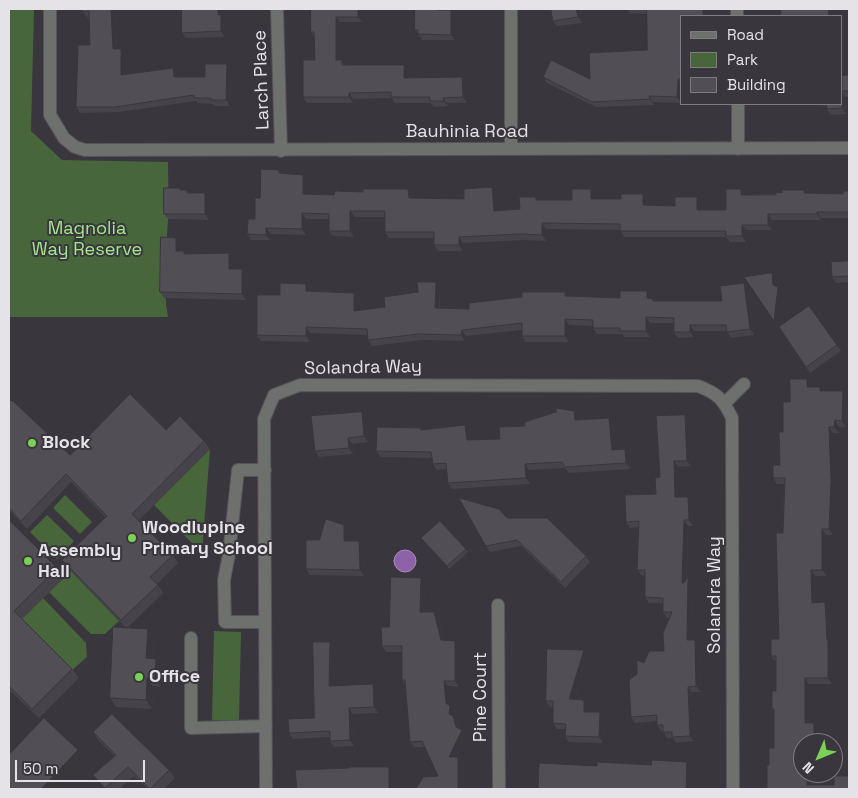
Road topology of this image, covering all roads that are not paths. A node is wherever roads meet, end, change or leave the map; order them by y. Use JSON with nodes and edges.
{"nodes":[{"id":1,"x":50,"y":9,"type":"edge"},
{"id":2,"x":277,"y":9,"type":"edge"},
{"id":3,"x":511,"y":9,"type":"edge"},
{"id":4,"x":738,"y":105,"type":"edge"},
{"id":5,"x":849,"y":148,"type":"edge"},
{"id":6,"x":511,"y":149,"type":"junction"},
{"id":7,"x":738,"y":149,"type":"junction"},
{"id":8,"x":281,"y":151,"type":"junction"},
{"id":9,"x":744,"y":384,"type":"dead end"},
{"id":10,"x":725,"y":403,"type":"junction"},
{"id":11,"x":265,"y":470,"type":"junction"},
{"id":12,"x":498,"y":605,"type":"dead end"},
{"id":13,"x":265,"y":622,"type":"junction"},
{"id":14,"x":191,"y":638,"type":"dead end"},
{"id":15,"x":266,"y":726,"type":"junction"},
{"id":16,"x":266,"y":789,"type":"edge"},
{"id":17,"x":499,"y":789,"type":"edge"},
{"id":18,"x":733,"y":789,"type":"edge"}],
"edges":[{"from":1,"to":8,"type":"street","name":"Bauhinia Road"},
{"from":2,"to":8,"type":"street","name":"Larch Place"},
{"from":3,"to":6,"type":"street"},
{"from":4,"to":7,"type":"street"},
{"from":5,"to":7,"type":"street","name":"Bauhinia Road"},
{"from":6,"to":7,"type":"street","name":"Bauhinia Road"},
{"from":6,"to":8,"type":"street","name":"Bauhinia Road"},
{"from":9,"to":10,"type":"street"},
{"from":10,"to":11,"type":"street","name":"Solandra Way"},
{"from":10,"to":18,"type":"street","name":"Solandra Way"},
{"from":11,"to":13,"type":"street","name":"Solandra Way"},
{"from":11,"to":13,"type":"street"},
{"from":12,"to":17,"type":"street","name":"Pine Court"},
{"from":13,"to":15,"type":"street","name":"Solandra Way"},
{"from":14,"to":15,"type":"street"},
{"from":15,"to":16,"type":"street","name":"Solandra Way"}]}
